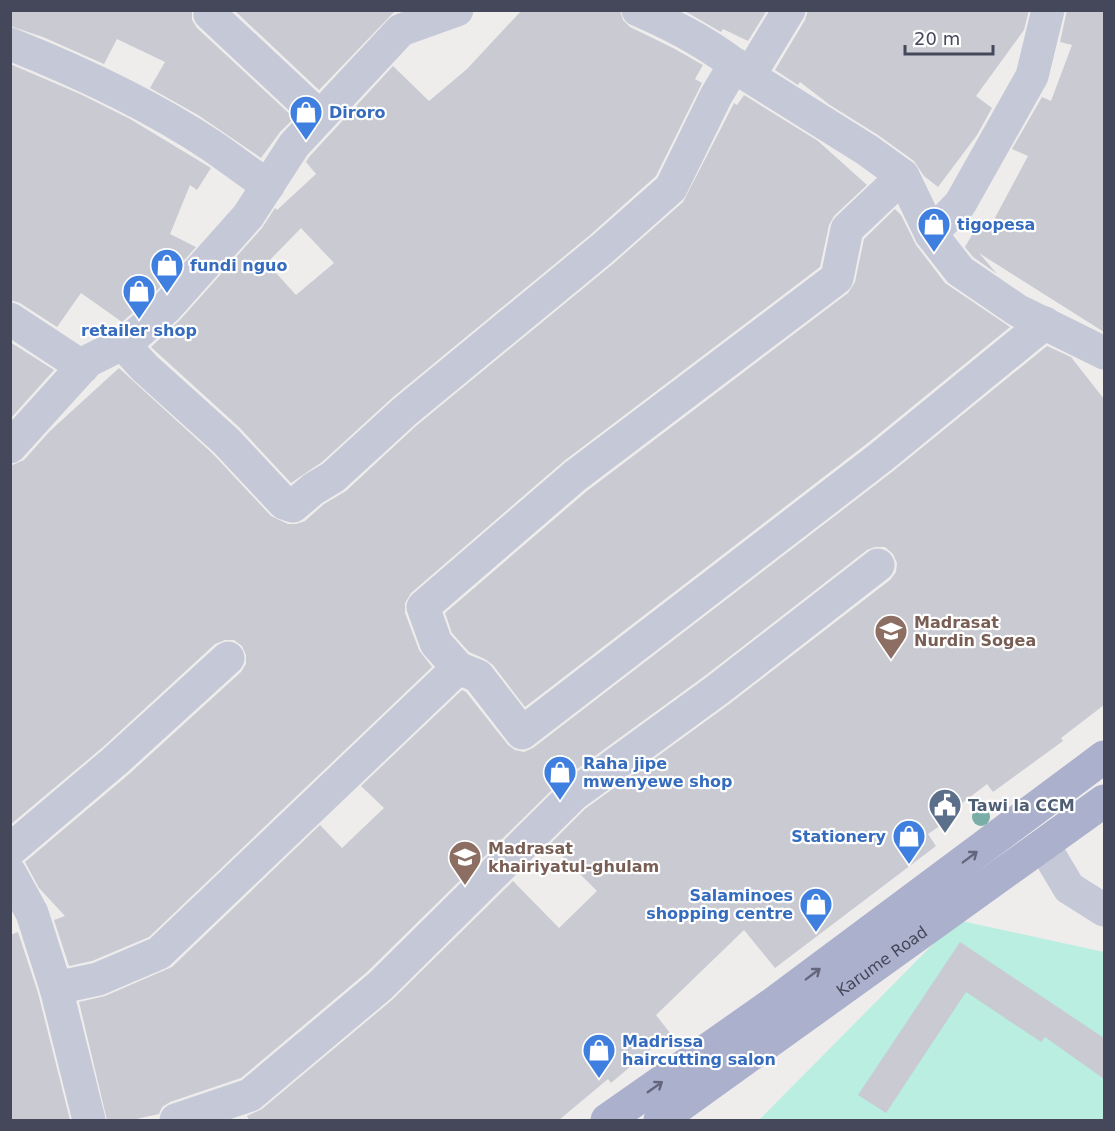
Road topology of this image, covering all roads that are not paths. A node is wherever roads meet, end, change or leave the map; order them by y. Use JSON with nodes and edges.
{"nodes":[{"id":1,"x":211,"y":10,"type":"edge"},
{"id":2,"x":457,"y":10,"type":"edge"},
{"id":3,"x":638,"y":10,"type":"edge"},
{"id":4,"x":789,"y":10,"type":"edge"},
{"id":5,"x":1048,"y":10,"type":"edge"},
{"id":6,"x":390,"y":20,"type":"edge"},
{"id":7,"x":10,"y":44,"type":"edge"},
{"id":8,"x":742,"y":70,"type":"junction"},
{"id":9,"x":319,"y":116,"type":"junction"},
{"id":10,"x":903,"y":176,"type":"junction"},
{"id":11,"x":268,"y":186,"type":"junction"},
{"id":12,"x":931,"y":234,"type":"junction"},
{"id":13,"x":10,"y":319,"type":"edge"},
{"id":14,"x":1045,"y":323,"type":"junction"},
{"id":15,"x":125,"y":342,"type":"junction"},
{"id":16,"x":1104,"y":353,"type":"edge"},
{"id":17,"x":83,"y":367,"type":"junction"},
{"id":18,"x":10,"y":447,"type":"edge"},
{"id":19,"x":878,"y":565,"type":"dead end"},
{"id":20,"x":228,"y":658,"type":"dead end"},
{"id":21,"x":458,"y":668,"type":"junction"},
{"id":22,"x":1104,"y":757,"type":"edge"},
{"id":23,"x":1104,"y":801,"type":"edge"},
{"id":24,"x":1044,"y":846,"type":"junction"},
{"id":25,"x":10,"y":850,"type":"edge"},
{"id":26,"x":10,"y":873,"type":"edge"},
{"id":27,"x":1104,"y":910,"type":"edge"},
{"id":28,"x":56,"y":988,"type":"junction"},
{"id":29,"x":89,"y":1120,"type":"edge"},
{"id":30,"x":176,"y":1120,"type":"edge"},
{"id":31,"x":607,"y":1120,"type":"edge"},
{"id":32,"x":660,"y":1120,"type":"edge"}],
"edges":[{"from":1,"to":9,"type":"street"},
{"from":2,"to":6,"type":"street"},
{"from":3,"to":8,"type":"street"},
{"from":4,"to":8,"type":"street"},
{"from":5,"to":12,"type":"street"},
{"from":6,"to":9,"type":"street"},
{"from":7,"to":11,"type":"street"},
{"from":8,"to":10,"type":"street"},
{"from":8,"to":15,"type":"street"},
{"from":9,"to":11,"type":"street"},
{"from":10,"to":12,"type":"street"},
{"from":10,"to":21,"type":"street"},
{"from":11,"to":15,"type":"street"},
{"from":12,"to":14,"type":"street"},
{"from":13,"to":17,"type":"street"},
{"from":14,"to":16,"type":"street"},
{"from":14,"to":21,"type":"street"},
{"from":15,"to":17,"type":"street"},
{"from":17,"to":18,"type":"street"},
{"from":19,"to":30,"type":"street"},
{"from":20,"to":25,"type":"street"},
{"from":21,"to":28,"type":"street"},
{"from":31,"to":22,"type":"main road","one_way":true},
{"from":23,"to":24,"type":"main road","name":"Karume Road"},
{"from":24,"to":27,"type":"street"},
{"from":24,"to":32,"type":"main road","name":"Karume Road"},
{"from":26,"to":28,"type":"street"},
{"from":28,"to":29,"type":"street"}]}
